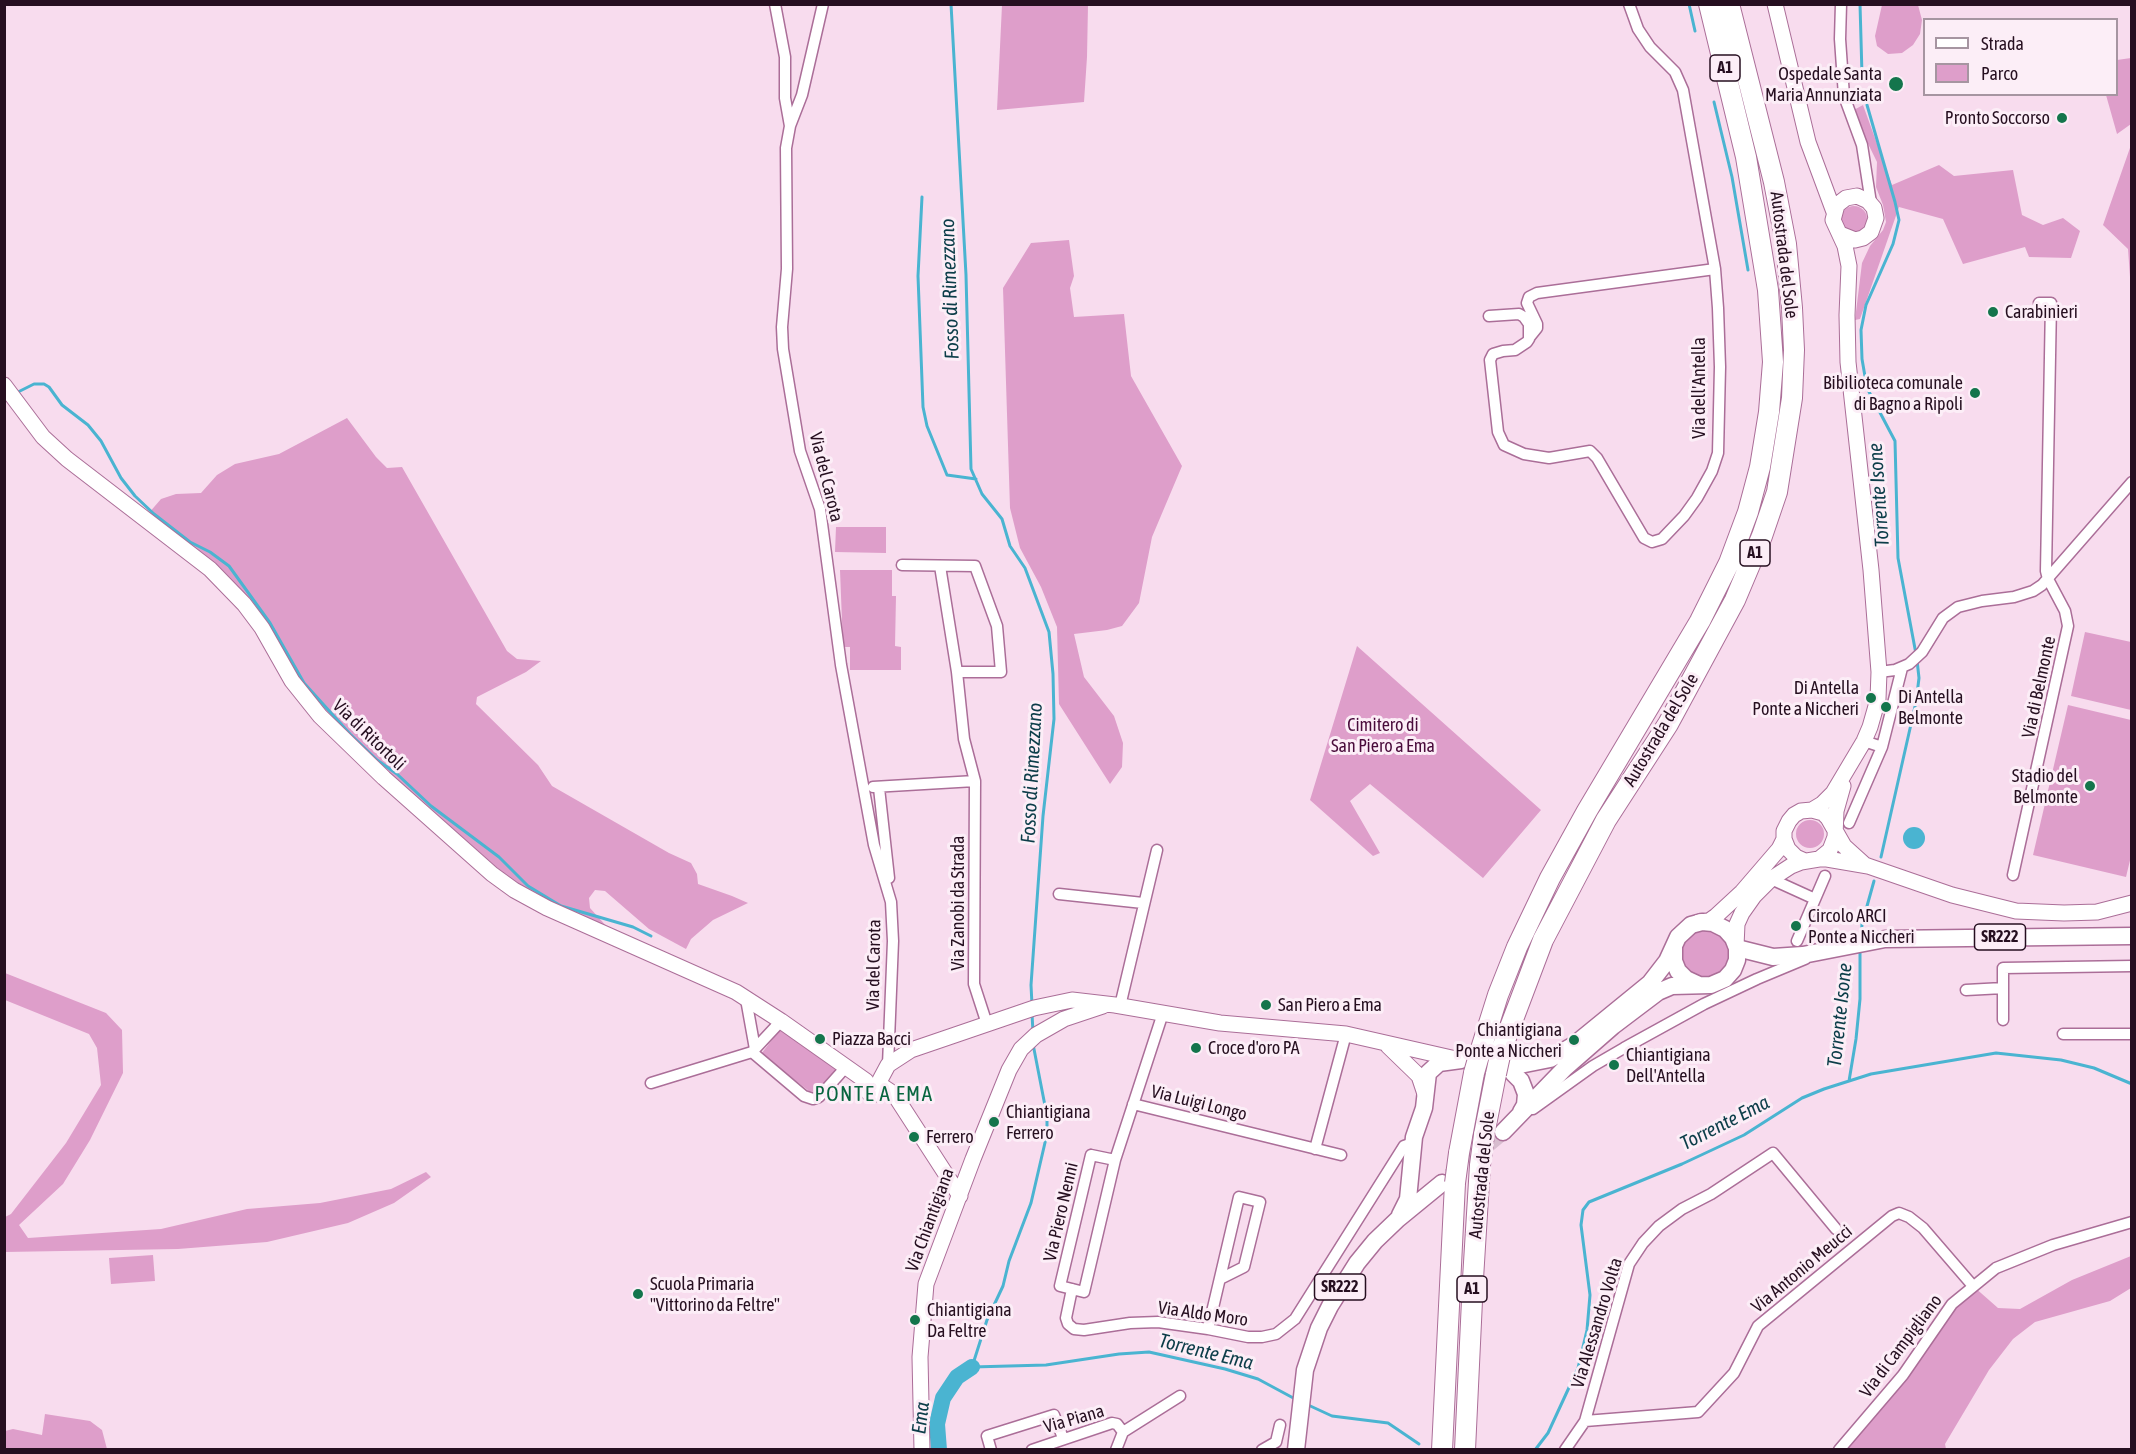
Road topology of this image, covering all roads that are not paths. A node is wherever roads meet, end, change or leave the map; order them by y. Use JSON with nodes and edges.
{"nodes":[{"id":1,"x":775,"y":4,"type":"edge"},
{"id":2,"x":823,"y":4,"type":"edge"},
{"id":3,"x":1629,"y":4,"type":"edge"},
{"id":4,"x":1709,"y":4,"type":"edge"},
{"id":5,"x":1730,"y":4,"type":"edge"},
{"id":6,"x":1775,"y":4,"type":"edge"},
{"id":7,"x":1841,"y":4,"type":"edge"},
{"id":8,"x":790,"y":126,"type":"junction"},
{"id":9,"x":1816,"y":163,"type":"junction"},
{"id":10,"x":1866,"y":166,"type":"junction"},
{"id":11,"x":1847,"y":197,"type":"junction"},
{"id":12,"x":1871,"y":203,"type":"junction"},
{"id":13,"x":1834,"y":212,"type":"junction"},
{"id":14,"x":1840,"y":234,"type":"junction"},
{"id":15,"x":1863,"y":238,"type":"junction"},
{"id":16,"x":1715,"y":270,"type":"junction"},
{"id":17,"x":1849,"y":282,"type":"junction"},
{"id":18,"x":2038,"y":303,"type":"dead end"},
{"id":19,"x":1489,"y":316,"type":"dead end"},
{"id":20,"x":1529,"y":339,"type":"junction"},
{"id":21,"x":8,"y":391,"type":"edge"},
{"id":22,"x":2132,"y":482,"type":"edge"},
{"id":23,"x":902,"y":565,"type":"dead end"},
{"id":24,"x":940,"y":566,"type":"junction"},
{"id":25,"x":2048,"y":579,"type":"junction"},
{"id":26,"x":1902,"y":668,"type":"junction"},
{"id":27,"x":957,"y":672,"type":"junction"},
{"id":28,"x":1880,"y":672,"type":"junction"},
{"id":29,"x":1864,"y":741,"type":"junction"},
{"id":30,"x":1882,"y":747,"type":"junction"},
{"id":31,"x":1849,"y":769,"type":"junction"},
{"id":32,"x":975,"y":781,"type":"junction"},
{"id":33,"x":864,"y":786,"type":"junction"},
{"id":34,"x":879,"y":788,"type":"junction"},
{"id":35,"x":1812,"y":810,"type":"junction"},
{"id":36,"x":1849,"y":823,"type":"dead end"},
{"id":37,"x":1835,"y":831,"type":"junction"},
{"id":38,"x":1784,"y":839,"type":"junction"},
{"id":39,"x":1157,"y":850,"type":"dead end"},
{"id":40,"x":1812,"y":860,"type":"junction"},
{"id":41,"x":1868,"y":866,"type":"junction"},
{"id":42,"x":2013,"y":875,"type":"dead end"},
{"id":43,"x":1825,"y":876,"type":"dead end"},
{"id":44,"x":1771,"y":879,"type":"junction"},
{"id":45,"x":1059,"y":894,"type":"dead end"},
{"id":46,"x":1815,"y":899,"type":"junction"},
{"id":47,"x":891,"y":902,"type":"junction"},
{"id":48,"x":1143,"y":903,"type":"junction"},
{"id":49,"x":2132,"y":903,"type":"edge"},
{"id":50,"x":1699,"y":922,"type":"junction"},
{"id":51,"x":2132,"y":936,"type":"edge"},
{"id":52,"x":1797,"y":941,"type":"dead end"},
{"id":53,"x":1674,"y":946,"type":"junction"},
{"id":54,"x":1737,"y":947,"type":"junction"},
{"id":55,"x":1823,"y":951,"type":"junction"},
{"id":56,"x":1773,"y":957,"type":"junction"},
{"id":57,"x":2132,"y":966,"type":"edge"},
{"id":58,"x":1732,"y":972,"type":"junction"},
{"id":59,"x":1712,"y":985,"type":"junction"},
{"id":60,"x":2003,"y":988,"type":"junction"},
{"id":61,"x":1966,"y":990,"type":"dead end"},
{"id":62,"x":746,"y":999,"type":"junction"},
{"id":63,"x":1704,"y":1004,"type":"junction"},
{"id":64,"x":1118,"y":1006,"type":"junction"},
{"id":65,"x":1163,"y":1013,"type":"junction"},
{"id":66,"x":2003,"y":1020,"type":"dead end"},
{"id":67,"x":781,"y":1021,"type":"junction"},
{"id":68,"x":987,"y":1024,"type":"junction"},
{"id":69,"x":1346,"y":1034,"type":"junction"},
{"id":70,"x":2063,"y":1034,"type":"dead end"},
{"id":71,"x":2132,"y":1034,"type":"edge"},
{"id":72,"x":1382,"y":1042,"type":"junction"},
{"id":73,"x":754,"y":1051,"type":"junction"},
{"id":74,"x":888,"y":1065,"type":"junction"},
{"id":75,"x":1468,"y":1066,"type":"junction"},
{"id":76,"x":1506,"y":1066,"type":"junction"},
{"id":77,"x":845,"y":1068,"type":"junction"},
{"id":78,"x":876,"y":1082,"type":"junction"},
{"id":79,"x":651,"y":1083,"type":"dead end"},
{"id":80,"x":1425,"y":1096,"type":"junction"},
{"id":81,"x":1133,"y":1104,"type":"junction"},
{"id":82,"x":1518,"y":1118,"type":"junction"},
{"id":83,"x":1493,"y":1134,"type":"junction"},
{"id":84,"x":1315,"y":1149,"type":"junction"},
{"id":85,"x":1413,"y":1150,"type":"junction"},
{"id":86,"x":1341,"y":1155,"type":"dead end"},
{"id":87,"x":1115,"y":1160,"type":"junction"},
{"id":88,"x":1446,"y":1182,"type":"junction"},
{"id":89,"x":960,"y":1196,"type":"junction"},
{"id":90,"x":1398,"y":1219,"type":"junction"},
{"id":91,"x":2132,"y":1222,"type":"edge"},
{"id":92,"x":1836,"y":1229,"type":"dead end"},
{"id":93,"x":1220,"y":1279,"type":"junction"},
{"id":94,"x":1973,"y":1286,"type":"junction"},
{"id":95,"x":1072,"y":1289,"type":"junction"},
{"id":96,"x":1208,"y":1329,"type":"junction"},
{"id":97,"x":1180,"y":1396,"type":"dead end"},
{"id":98,"x":1585,"y":1421,"type":"junction"},
{"id":99,"x":1280,"y":1425,"type":"dead end"},
{"id":100,"x":1123,"y":1432,"type":"junction"},
{"id":101,"x":1063,"y":1438,"type":"junction"},
{"id":102,"x":922,"y":1449,"type":"edge"},
{"id":103,"x":991,"y":1449,"type":"edge"},
{"id":104,"x":1032,"y":1449,"type":"edge"},
{"id":105,"x":1116,"y":1449,"type":"edge"},
{"id":106,"x":1262,"y":1449,"type":"edge"},
{"id":107,"x":1296,"y":1449,"type":"edge"},
{"id":108,"x":1442,"y":1449,"type":"edge"},
{"id":109,"x":1465,"y":1449,"type":"edge"},
{"id":110,"x":1565,"y":1449,"type":"edge"},
{"id":111,"x":1839,"y":1449,"type":"edge"}],
"edges":[{"from":1,"to":8,"type":"street","name":"Via del Carota"},
{"from":2,"to":8,"type":"street","name":"Via del Carota"},
{"from":3,"to":16,"type":"street","name":"Via dell'Antella"},
{"from":4,"to":75,"type":"highway","name":"Autostrada del Sole","number":"A1","bridge":true},
{"from":5,"to":76,"type":"highway","name":"Autostrada del Sole","number":"A1"},
{"from":6,"to":9,"type":"street"},
{"from":7,"to":10,"type":"street"},
{"from":8,"to":33,"type":"street","name":"Via del Carota"},
{"from":9,"to":11,"type":"street"},
{"from":9,"to":13,"type":"street"},
{"from":10,"to":11,"type":"street"},
{"from":10,"to":12,"type":"street"},
{"from":11,"to":12,"type":"street"},
{"from":11,"to":13,"type":"street"},
{"from":12,"to":15,"type":"street"},
{"from":13,"to":14,"type":"street"},
{"from":14,"to":15,"type":"street"},
{"from":14,"to":17,"type":"street"},
{"from":15,"to":17,"type":"street"},
{"from":16,"to":20,"type":"street"},
{"from":16,"to":20,"type":"street","name":"Via dell'Antella"},
{"from":17,"to":28,"type":"street"},
{"from":18,"to":25,"type":"street","name":"Via di Belmonte"},
{"from":19,"to":20,"type":"street"},
{"from":21,"to":62,"type":"street","name":"Via di Ritortoli"},
{"from":22,"to":25,"type":"street"},
{"from":23,"to":24,"type":"street"},
{"from":24,"to":27,"type":"street","name":"Via Zanobi da Strada"},
{"from":24,"to":27,"type":"street"},
{"from":25,"to":26,"type":"street"},
{"from":25,"to":42,"type":"street","name":"Via di Belmonte"},
{"from":26,"to":28,"type":"street"},
{"from":26,"to":30,"type":"street"},
{"from":27,"to":32,"type":"street","name":"Via Zanobi da Strada"},
{"from":28,"to":29,"type":"street"},
{"from":29,"to":30,"type":"street"},
{"from":29,"to":31,"type":"street"},
{"from":30,"to":36,"type":"street"},
{"from":31,"to":35,"type":"street"},
{"from":31,"to":37,"type":"street"},
{"from":32,"to":34,"type":"street"},
{"from":32,"to":68,"type":"street","name":"Via Zanobi da Strada"},
{"from":33,"to":34,"type":"street"},
{"from":33,"to":47,"type":"street","name":"Via del Carota"},
{"from":34,"to":47,"type":"street","name":"Via del Carota"},
{"from":35,"to":37,"type":"street"},
{"from":35,"to":38,"type":"street"},
{"from":37,"to":40,"type":"street"},
{"from":37,"to":41,"type":"street"},
{"from":38,"to":40,"type":"street"},
{"from":38,"to":50,"type":"street"},
{"from":39,"to":48,"type":"street"},
{"from":40,"to":41,"type":"street"},
{"from":40,"to":44,"type":"street"},
{"from":41,"to":49,"type":"street"},
{"from":43,"to":46,"type":"street"},
{"from":44,"to":46,"type":"street"},
{"from":44,"to":54,"type":"street"},
{"from":45,"to":48,"type":"street"},
{"from":46,"to":52,"type":"street"},
{"from":47,"to":74,"type":"street","name":"Via del Carota"},
{"from":48,"to":64,"type":"street"},
{"from":50,"to":53,"type":"main road"},
{"from":50,"to":54,"type":"main road"},
{"from":51,"to":55,"type":"main road","number":"SR222"},
{"from":53,"to":59,"type":"main road"},
{"from":53,"to":76,"type":"main road"},
{"from":54,"to":56,"type":"main road","number":"SR222"},
{"from":54,"to":58,"type":"main road"},
{"from":55,"to":56,"type":"main road","number":"SR222"},
{"from":55,"to":63,"type":"street"},
{"from":56,"to":58,"type":"main road","number":"SR222"},
{"from":57,"to":60,"type":"street"},
{"from":58,"to":59,"type":"main road","number":"SR222"},
{"from":59,"to":63,"type":"street"},
{"from":59,"to":82,"type":"main road"},
{"from":60,"to":61,"type":"street"},
{"from":60,"to":66,"type":"street"},
{"from":62,"to":67,"type":"street","name":"Via di Ritortoli"},
{"from":62,"to":73,"type":"street"},
{"from":63,"to":82,"type":"street"},
{"from":64,"to":65,"type":"street","name":"Via Chiantigiana"},
{"from":64,"to":68,"type":"street","name":"Via Chiantigiana"},
{"from":64,"to":89,"type":"street","name":"Via Chiantigiana"},
{"from":65,"to":69,"type":"street","name":"Via Chiantigiana"},
{"from":65,"to":81,"type":"street","name":"Via Luigi Longo"},
{"from":67,"to":73,"type":"street"},
{"from":67,"to":77,"type":"street","name":"Via di Ritortoli"},
{"from":68,"to":74,"type":"street"},
{"from":69,"to":72,"type":"street","name":"Via Chiantigiana"},
{"from":69,"to":84,"type":"street"},
{"from":70,"to":71,"type":"street"},
{"from":72,"to":75,"type":"street","name":"Via Chiantigiana"},
{"from":72,"to":80,"type":"street","name":"Via Chiantigiana"},
{"from":73,"to":77,"type":"street"},
{"from":73,"to":79,"type":"street"},
{"from":74,"to":78,"type":"street"},
{"from":75,"to":80,"type":"main road","number":"SR222"},
{"from":75,"to":88,"type":"highway","name":"Autostrada del Sole","number":"A1","bridge":true},
{"from":76,"to":82,"type":"main road"},
{"from":76,"to":83,"type":"highway","name":"Autostrada del Sole","number":"A1"},
{"from":77,"to":78,"type":"street","name":"Via di Ritortoli"},
{"from":78,"to":89,"type":"street","name":"Via di Ritortoli"},
{"from":80,"to":85,"type":"main road","number":"SR222"},
{"from":81,"to":84,"type":"street","name":"Via Luigi Longo"},
{"from":81,"to":87,"type":"street"},
{"from":82,"to":83,"type":"main road"},
{"from":83,"to":109,"type":"highway","name":"Autostrada del Sole","number":"A1","bridge":true},
{"from":84,"to":86,"type":"street","name":"Via Luigi Longo"},
{"from":85,"to":88,"type":"main road"},
{"from":85,"to":90,"type":"main road","number":"SR222"},
{"from":85,"to":96,"type":"street","name":"Via Aldo Moro"},
{"from":87,"to":95,"type":"street"},
{"from":87,"to":95,"type":"street","name":"Via Piero Nenni"},
{"from":88,"to":90,"type":"main road","number":"SR222"},
{"from":88,"to":108,"type":"highway","name":"Autostrada del Sole","number":"A1"},
{"from":89,"to":102,"type":"street","name":"Via Chiantigiana"},
{"from":90,"to":107,"type":"main road","number":"SR222"},
{"from":91,"to":94,"type":"street","name":"Via di Campigliano"},
{"from":92,"to":98,"type":"street","name":"Via Alessandro Volta"},
{"from":93,"to":93,"type":"street"},
{"from":93,"to":96,"type":"street"},
{"from":94,"to":98,"type":"street","name":"Via Antonio Meucci"},
{"from":94,"to":111,"type":"street","name":"Via di Campigliano"},
{"from":95,"to":96,"type":"street","name":"Via Aldo Moro"},
{"from":97,"to":100,"type":"street","name":"Via Piana"},
{"from":98,"to":110,"type":"street"},
{"from":99,"to":106,"type":"street"},
{"from":100,"to":101,"type":"street","name":"Via Piana"},
{"from":100,"to":105,"type":"street","name":"Via Piana"},
{"from":101,"to":103,"type":"street"},
{"from":101,"to":104,"type":"street","name":"Via Piana"}]}
